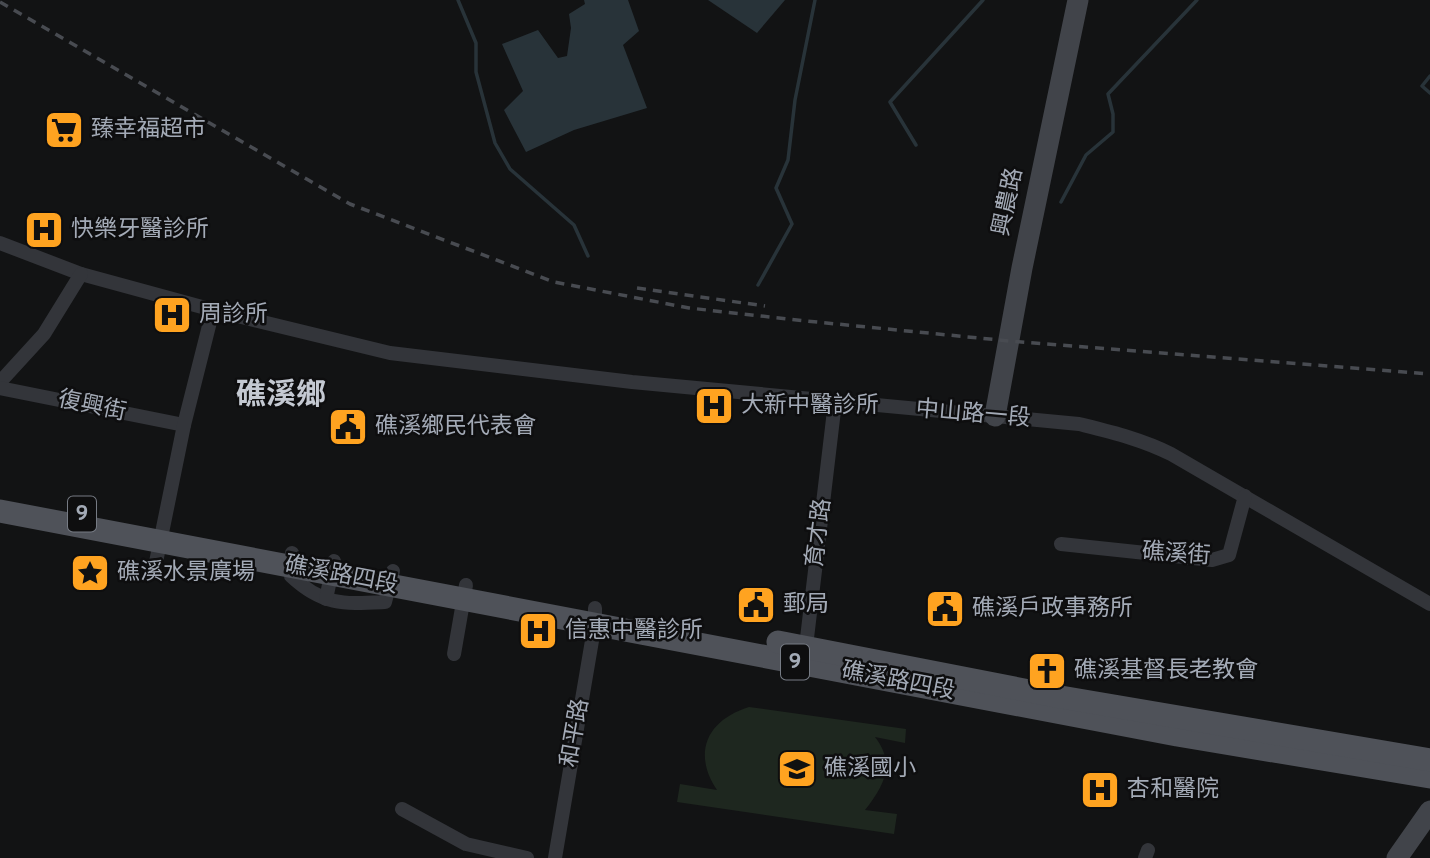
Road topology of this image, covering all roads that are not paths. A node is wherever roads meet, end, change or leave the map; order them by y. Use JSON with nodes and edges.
{"nodes":[{"id":1,"x":1078,"y":0,"type":"edge"},
{"id":2,"x":0,"y":243,"type":"edge"},
{"id":3,"x":81,"y":274,"type":"junction"},
{"id":4,"x":213,"y":310,"type":"junction"},
{"id":5,"x":0,"y":382,"type":"edge"},
{"id":6,"x":0,"y":388,"type":"edge"},
{"id":7,"x":835,"y":402,"type":"junction"},
{"id":8,"x":995,"y":416,"type":"junction"},
{"id":9,"x":184,"y":425,"type":"junction"},
{"id":10,"x":1245,"y":496,"type":"junction"},
{"id":11,"x":0,"y":499,"type":"edge"},
{"id":12,"x":0,"y":511,"type":"edge"},
{"id":13,"x":163,"y":535,"type":"junction"},
{"id":14,"x":1061,"y":544,"type":"dead end"},
{"id":15,"x":291,"y":559,"type":"junction"},
{"id":16,"x":155,"y":567,"type":"dead end"},
{"id":17,"x":333,"y":567,"type":"junction"},
{"id":18,"x":391,"y":578,"type":"junction"},
{"id":19,"x":465,"y":592,"type":"junction"},
{"id":20,"x":326,"y":598,"type":"junction"},
{"id":21,"x":1430,"y":604,"type":"edge"},
{"id":22,"x":595,"y":616,"type":"junction"},
{"id":23,"x":454,"y":654,"type":"dead end"},
{"id":24,"x":804,"y":655,"type":"junction"},
{"id":25,"x":1430,"y":760,"type":"edge"},
{"id":26,"x":1430,"y":778,"type":"edge"},
{"id":27,"x":402,"y":809,"type":"dead end"},
{"id":28,"x":1430,"y":811,"type":"edge"},
{"id":29,"x":527,"y":858,"type":"edge"},
{"id":30,"x":555,"y":858,"type":"edge"},
{"id":31,"x":1397,"y":858,"type":"edge"}],
"edges":[{"from":1,"to":8,"type":"street","name":"興農路"},
{"from":2,"to":3,"type":"street","name":"中山路一段"},
{"from":3,"to":4,"type":"street","name":"中山路一段"},
{"from":3,"to":5,"type":"street"},
{"from":4,"to":7,"type":"street","name":"中山路一段"},
{"from":4,"to":9,"type":"street"},
{"from":6,"to":9,"type":"street","name":"復興街"},
{"from":7,"to":8,"type":"street","name":"中山路一段"},
{"from":7,"to":24,"type":"street","name":"育才路"},
{"from":8,"to":10,"type":"street","name":"中山路一段"},
{"from":9,"to":13,"type":"street"},
{"from":10,"to":14,"type":"street","name":"礁溪街"},
{"from":10,"to":21,"type":"street","name":"中山路一段"},
{"from":11,"to":13,"type":"main road","number":"9"},
{"from":12,"to":13,"type":"main road","number":"9"},
{"from":13,"to":15,"type":"main road","name":"礁溪路四段","number":"9"},
{"from":13,"to":16,"type":"street"},
{"from":15,"to":17,"type":"main road","name":"礁溪路四段","number":"9"},
{"from":15,"to":20,"type":"street"},
{"from":17,"to":18,"type":"main road","name":"礁溪路四段","number":"9"},
{"from":17,"to":20,"type":"street"},
{"from":18,"to":19,"type":"main road","name":"礁溪路四段","number":"9"},
{"from":18,"to":20,"type":"street"},
{"from":19,"to":22,"type":"main road","name":"礁溪路四段","number":"9"},
{"from":19,"to":23,"type":"street"},
{"from":22,"to":24,"type":"main road","name":"礁溪路四段","number":"9"},
{"from":22,"to":30,"type":"street","name":"和平路"},
{"from":24,"to":25,"type":"main road","name":"礁溪路四段","number":"9"},
{"from":24,"to":26,"type":"main road","name":"礁溪路四段","number":"9"},
{"from":27,"to":29,"type":"street"},
{"from":28,"to":31,"type":"street"}]}
